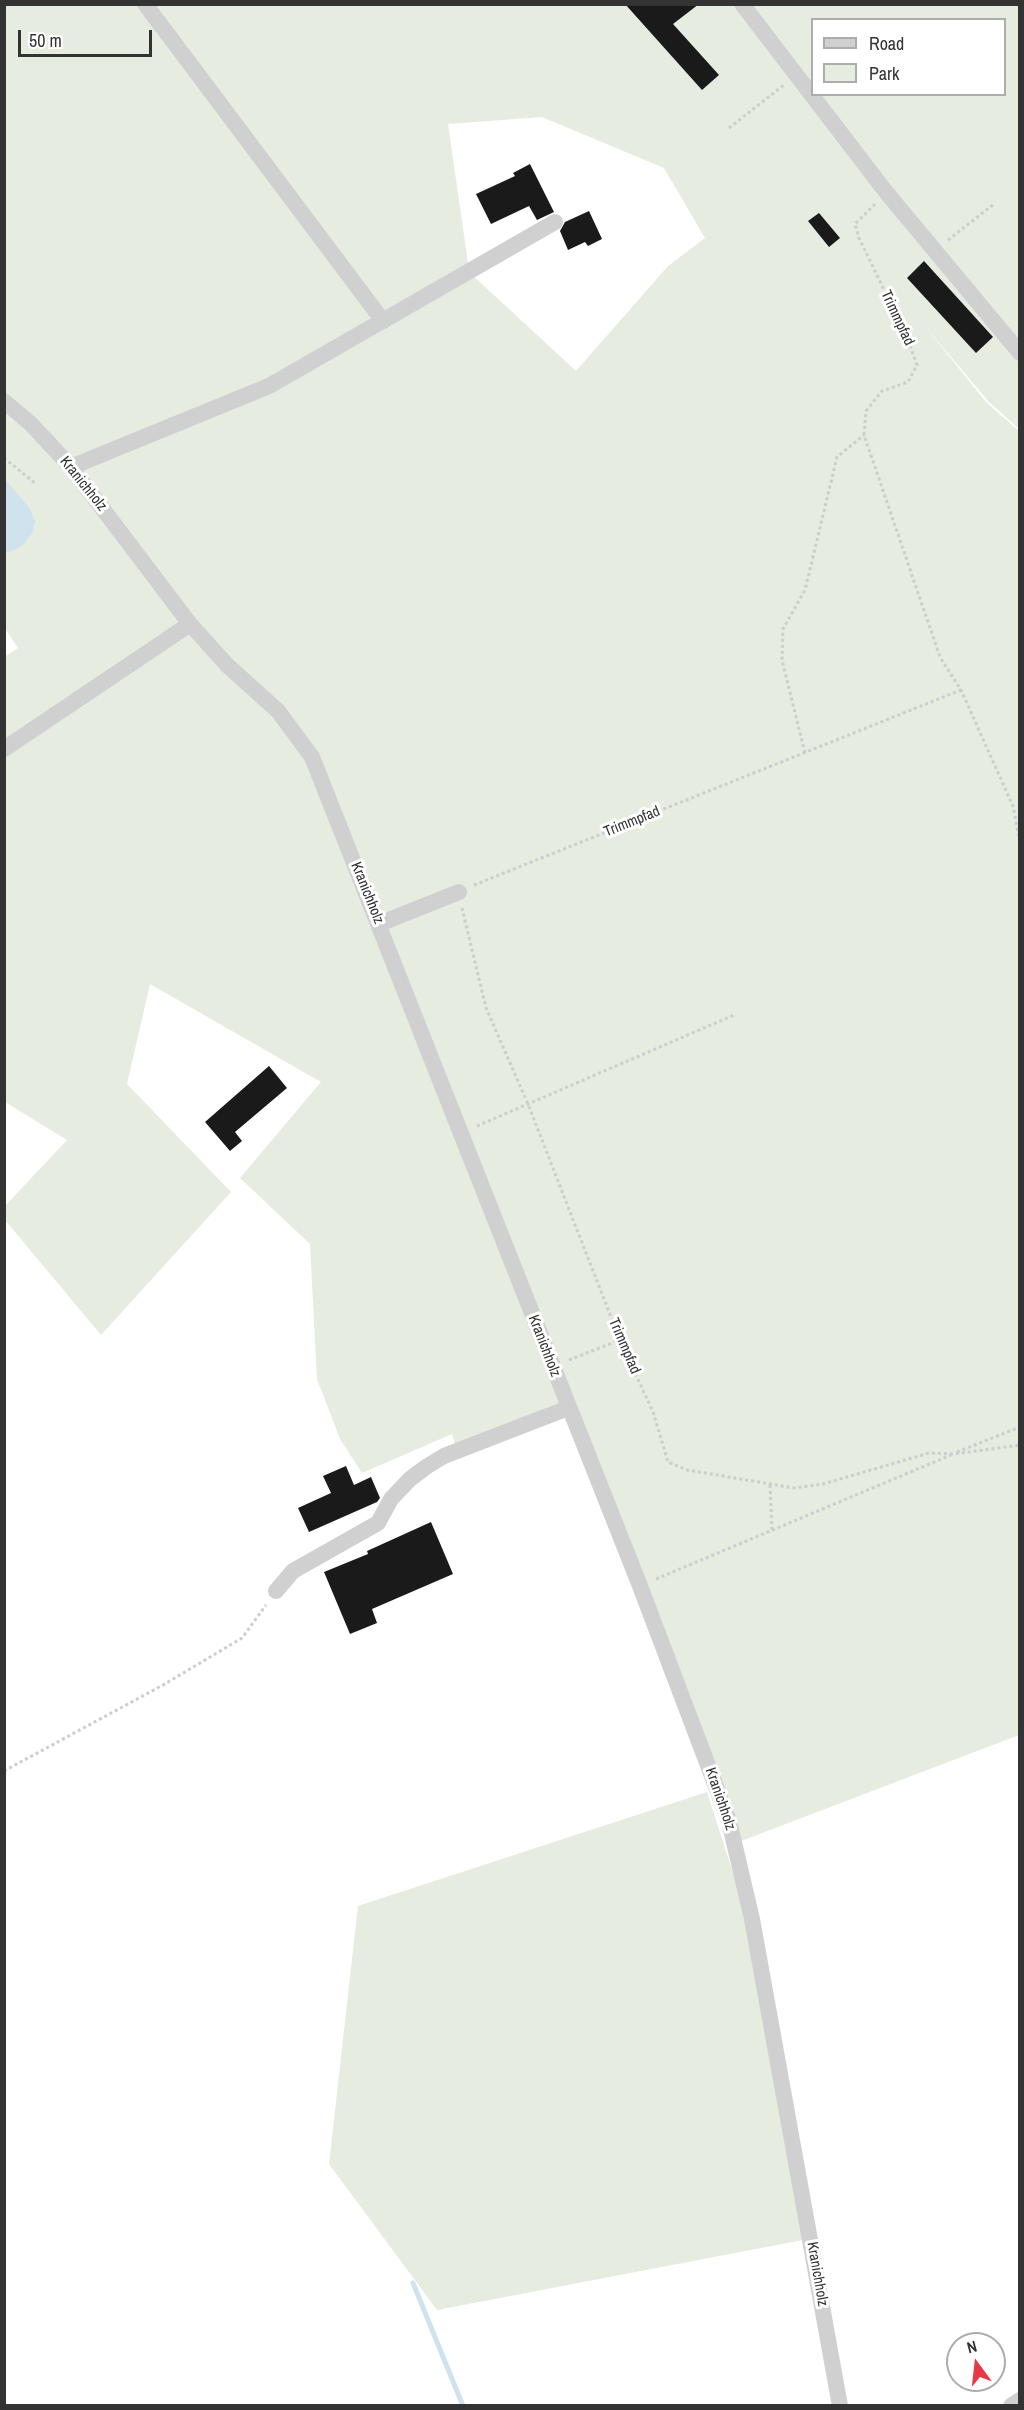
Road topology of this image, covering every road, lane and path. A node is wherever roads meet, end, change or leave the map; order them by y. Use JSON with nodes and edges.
{"nodes":[{"id":1,"x":146,"y":4,"type":"edge"},
{"id":2,"x":742,"y":4,"type":"edge"},
{"id":3,"x":796,"y":75,"type":"junction"},
{"id":4,"x":811,"y":94,"type":"edge"},
{"id":5,"x":812,"y":96,"type":"edge"},
{"id":6,"x":729,"y":129,"type":"dead end"},
{"id":7,"x":886,"y":192,"type":"junction"},
{"id":8,"x":994,"y":204,"type":"dead end"},
{"id":9,"x":555,"y":222,"type":"dead end"},
{"id":10,"x":935,"y":251,"type":"junction"},
{"id":11,"x":382,"y":321,"type":"junction"},
{"id":12,"x":1020,"y":353,"type":"edge"},
{"id":13,"x":4,"y":401,"type":"edge"},
{"id":14,"x":864,"y":435,"type":"junction"},
{"id":15,"x":4,"y":458,"type":"edge"},
{"id":16,"x":71,"y":467,"type":"junction"},
{"id":17,"x":35,"y":483,"type":"dead end"},
{"id":18,"x":190,"y":624,"type":"junction"},
{"id":19,"x":962,"y":690,"type":"junction"},
{"id":20,"x":4,"y":749,"type":"edge"},
{"id":21,"x":806,"y":753,"type":"junction"},
{"id":22,"x":1020,"y":843,"type":"edge"},
{"id":23,"x":459,"y":892,"type":"junction"},
{"id":24,"x":379,"y":924,"type":"junction"},
{"id":25,"x":734,"y":1015,"type":"dead end"},
{"id":26,"x":528,"y":1104,"type":"junction"},
{"id":27,"x":461,"y":1133,"type":"junction"},
{"id":28,"x":620,"y":1340,"type":"junction"},
{"id":29,"x":552,"y":1367,"type":"junction"},
{"id":30,"x":568,"y":1408,"type":"junction"},
{"id":31,"x":1020,"y":1427,"type":"edge"},
{"id":32,"x":1020,"y":1445,"type":"edge"},
{"id":33,"x":954,"y":1454,"type":"junction"},
{"id":34,"x":770,"y":1485,"type":"junction"},
{"id":35,"x":772,"y":1530,"type":"junction"},
{"id":36,"x":640,"y":1586,"type":"junction"},
{"id":37,"x":276,"y":1592,"type":"joint"},
{"id":38,"x":4,"y":1770,"type":"edge"},
{"id":39,"x":1020,"y":2400,"type":"edge"},
{"id":40,"x":840,"y":2406,"type":"edge"},
{"id":41,"x":1011,"y":2406,"type":"edge"}],
"edges":[{"from":1,"to":11,"type":"street"},
{"from":2,"to":3,"type":"street"},
{"from":3,"to":4,"type":"street"},
{"from":3,"to":6,"type":"path"},
{"from":5,"to":7,"type":"street"},
{"from":7,"to":10,"type":"street"},
{"from":7,"to":14,"type":"path","name":"Trimmpfad"},
{"from":8,"to":10,"type":"path"},
{"from":9,"to":11,"type":"street"},
{"from":10,"to":12,"type":"street"},
{"from":11,"to":16,"type":"street"},
{"from":13,"to":16,"type":"street","name":"Kranichholz"},
{"from":14,"to":19,"type":"path"},
{"from":14,"to":21,"type":"path"},
{"from":15,"to":17,"type":"path"},
{"from":16,"to":18,"type":"street","name":"Kranichholz"},
{"from":18,"to":20,"type":"street"},
{"from":18,"to":24,"type":"street","name":"Kranichholz"},
{"from":19,"to":21,"type":"path","name":"Trimmpfad"},
{"from":19,"to":22,"type":"path"},
{"from":21,"to":23,"type":"path","name":"Trimmpfad"},
{"from":23,"to":24,"type":"street"},
{"from":23,"to":26,"type":"path","name":"Trimmpfad"},
{"from":24,"to":27,"type":"street","name":"Kranichholz"},
{"from":25,"to":26,"type":"path"},
{"from":26,"to":27,"type":"path"},
{"from":26,"to":28,"type":"path","name":"Trimmpfad"},
{"from":27,"to":29,"type":"street","name":"Kranichholz"},
{"from":28,"to":29,"type":"path"},
{"from":28,"to":34,"type":"path","name":"Trimmpfad"},
{"from":29,"to":30,"type":"street","name":"Kranichholz"},
{"from":30,"to":36,"type":"street","name":"Kranichholz"},
{"from":30,"to":37,"type":"street"},
{"from":31,"to":33,"type":"path"},
{"from":32,"to":33,"type":"path","name":"Trimmpfad"},
{"from":33,"to":34,"type":"path","name":"Trimmpfad"},
{"from":33,"to":35,"type":"path"},
{"from":34,"to":35,"type":"path"},
{"from":35,"to":36,"type":"path"},
{"from":36,"to":40,"type":"street","name":"Kranichholz"},
{"from":37,"to":38,"type":"path"},
{"from":39,"to":41,"type":"street"}]}
